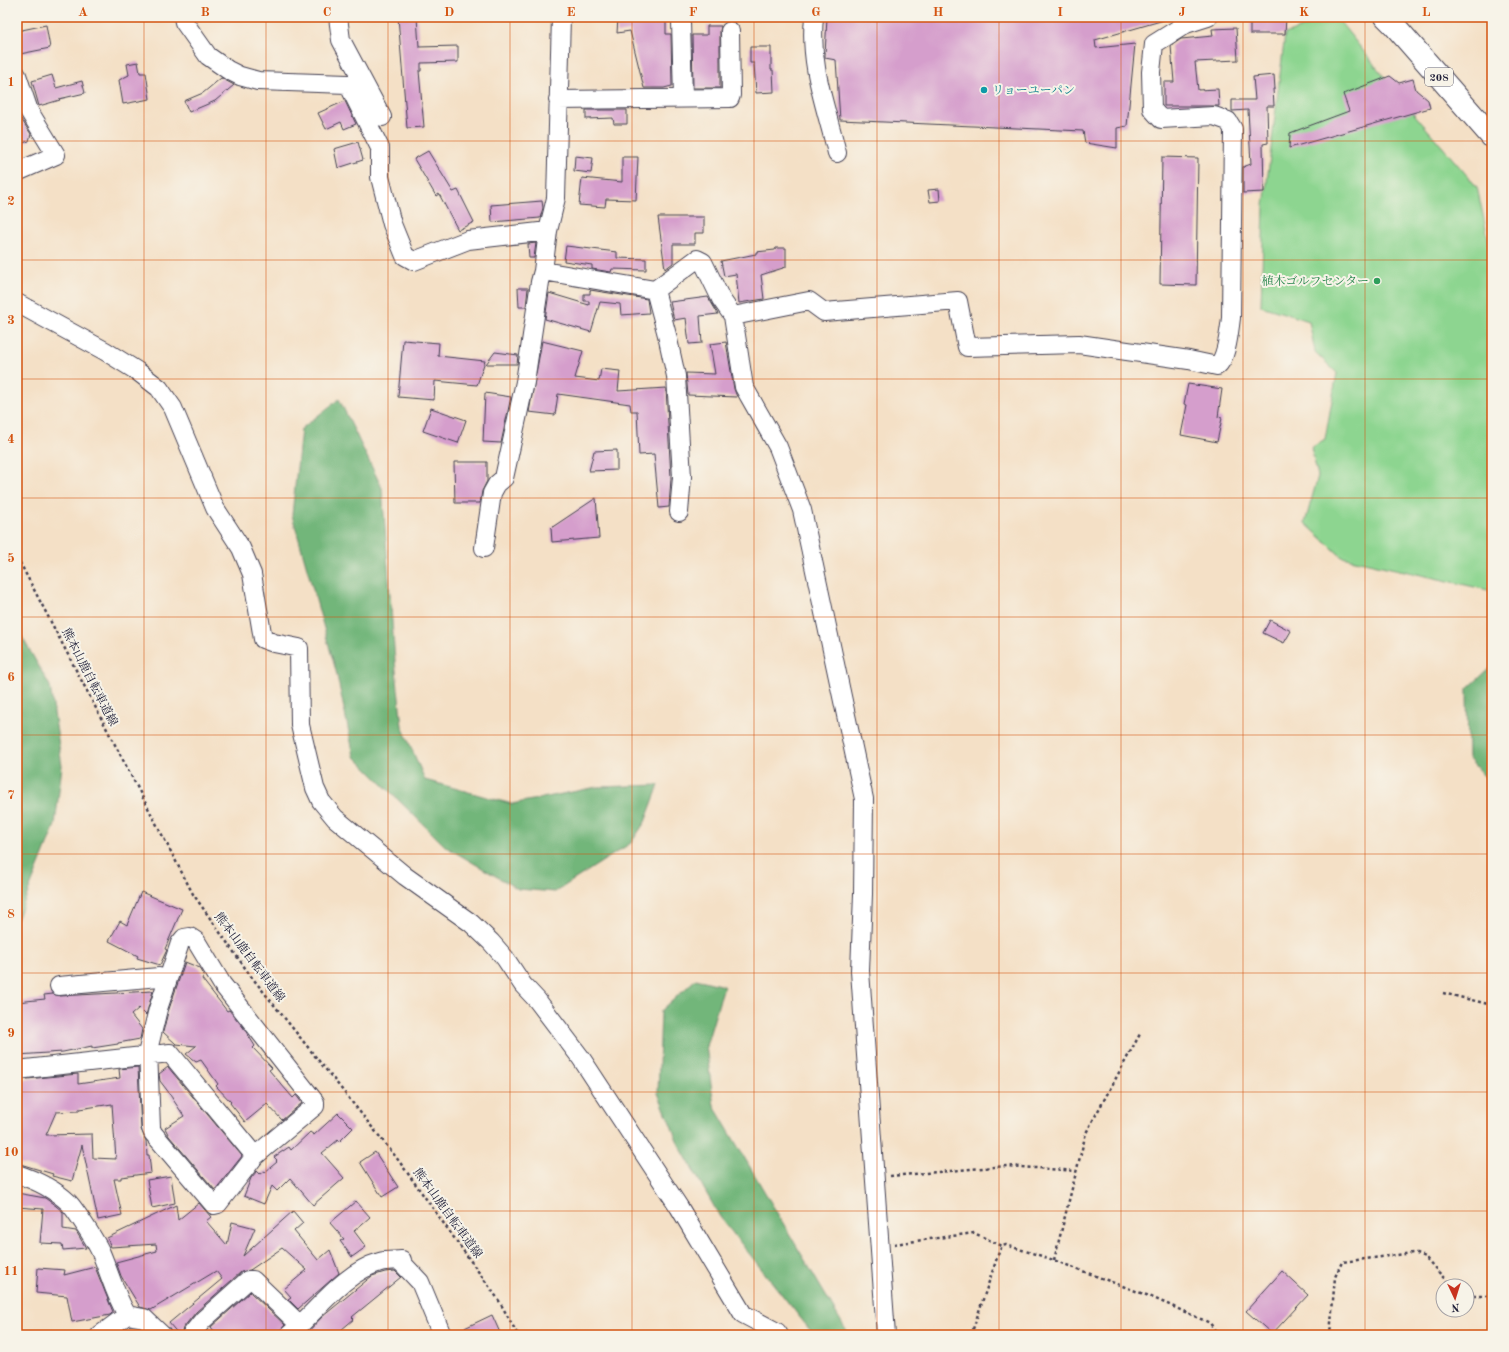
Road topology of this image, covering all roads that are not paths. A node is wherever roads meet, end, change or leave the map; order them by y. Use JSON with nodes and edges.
{"nodes":[{"id":1,"x":183,"y":17,"type":"edge"},
{"id":2,"x":338,"y":17,"type":"edge"},
{"id":3,"x":561,"y":17,"type":"edge"},
{"id":4,"x":814,"y":17,"type":"edge"},
{"id":5,"x":1208,"y":17,"type":"edge"},
{"id":6,"x":1386,"y":17,"type":"edge"},
{"id":7,"x":681,"y":21,"type":"dead end"},
{"id":8,"x":730,"y":31,"type":"dead end"},
{"id":9,"x":341,"y":40,"type":"junction"},
{"id":10,"x":17,"y":75,"type":"edge"},
{"id":11,"x":348,"y":84,"type":"junction"},
{"id":12,"x":683,"y":98,"type":"junction"},
{"id":13,"x":558,"y":100,"type":"junction"},
{"id":14,"x":382,"y":117,"type":"dead end"},
{"id":15,"x":1492,"y":137,"type":"edge"},
{"id":16,"x":838,"y":153,"type":"dead end"},
{"id":17,"x":17,"y":172,"type":"edge"},
{"id":18,"x":548,"y":230,"type":"junction"},
{"id":19,"x":542,"y":271,"type":"junction"},
{"id":20,"x":655,"y":290,"type":"junction"},
{"id":21,"x":17,"y":303,"type":"edge"},
{"id":22,"x":733,"y":316,"type":"junction"},
{"id":23,"x":679,"y":512,"type":"dead end"},
{"id":24,"x":484,"y":548,"type":"dead end"},
{"id":25,"x":167,"y":980,"type":"junction"},
{"id":26,"x":59,"y":986,"type":"dead end"},
{"id":27,"x":148,"y":1054,"type":"junction"},
{"id":28,"x":17,"y":1070,"type":"edge"},
{"id":29,"x":255,"y":1156,"type":"junction"},
{"id":30,"x":17,"y":1174,"type":"edge"},
{"id":31,"x":127,"y":1315,"type":"junction"},
{"id":32,"x":294,"y":1330,"type":"edge"},
{"id":33,"x":100,"y":1335,"type":"edge"},
{"id":34,"x":162,"y":1335,"type":"edge"},
{"id":35,"x":191,"y":1335,"type":"edge"},
{"id":36,"x":442,"y":1335,"type":"edge"},
{"id":37,"x":779,"y":1335,"type":"edge"},
{"id":38,"x":886,"y":1335,"type":"edge"}],
"edges":[{"from":1,"to":11,"type":"street"},
{"from":2,"to":9,"type":"street"},
{"from":3,"to":13,"type":"street"},
{"from":4,"to":16,"type":"street"},
{"from":5,"to":22,"type":"street"},
{"from":6,"to":15,"type":"highway","number":"208"},
{"from":7,"to":12,"type":"street"},
{"from":8,"to":12,"type":"street"},
{"from":9,"to":11,"type":"street"},
{"from":9,"to":14,"type":"street"},
{"from":10,"to":17,"type":"street"},
{"from":11,"to":18,"type":"street"},
{"from":12,"to":13,"type":"street"},
{"from":13,"to":18,"type":"street"},
{"from":18,"to":19,"type":"street"},
{"from":19,"to":20,"type":"street"},
{"from":19,"to":24,"type":"street"},
{"from":20,"to":22,"type":"street"},
{"from":20,"to":23,"type":"street"},
{"from":21,"to":37,"type":"street"},
{"from":22,"to":38,"type":"street"},
{"from":25,"to":26,"type":"street"},
{"from":25,"to":27,"type":"street"},
{"from":25,"to":29,"type":"street"},
{"from":27,"to":28,"type":"street"},
{"from":27,"to":29,"type":"street"},
{"from":27,"to":29,"type":"street"},
{"from":30,"to":31,"type":"street"},
{"from":31,"to":33,"type":"street"},
{"from":31,"to":34,"type":"street"},
{"from":32,"to":35,"type":"street"},
{"from":32,"to":36,"type":"street"}]}
